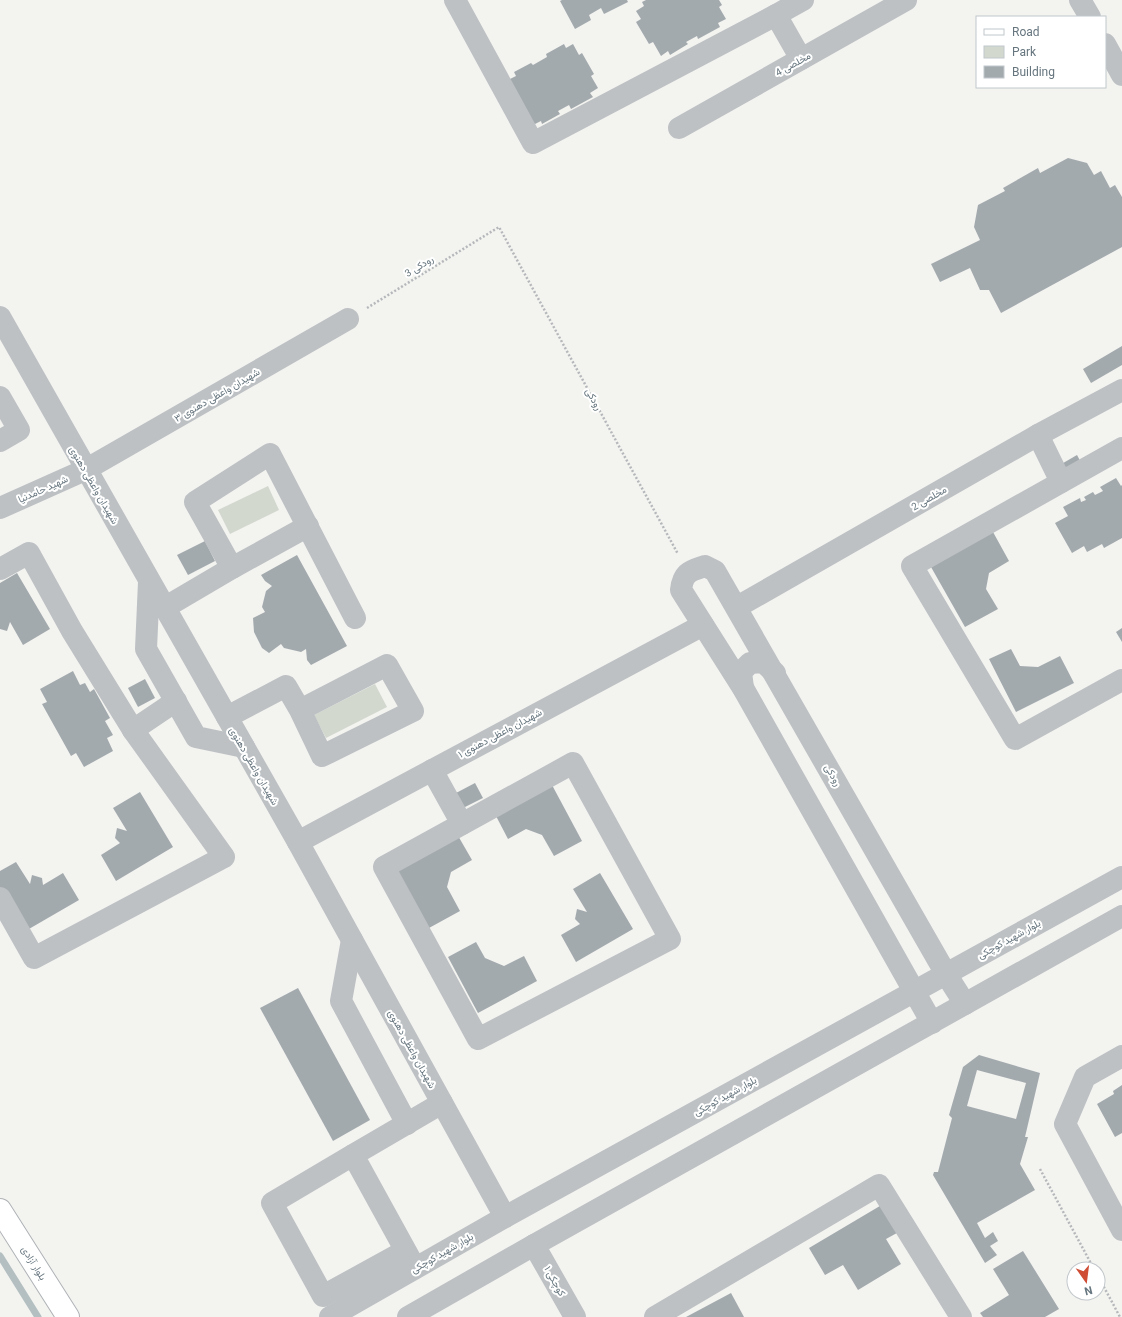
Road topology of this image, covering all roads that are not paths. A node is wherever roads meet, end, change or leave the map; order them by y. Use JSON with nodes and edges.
{"nodes":[{"id":1,"x":455,"y":0,"type":"edge"},
{"id":2,"x":803,"y":0,"type":"edge"},
{"id":3,"x":906,"y":0,"type":"edge"},
{"id":4,"x":1080,"y":0,"type":"edge"},
{"id":5,"x":776,"y":15,"type":"junction"},
{"id":6,"x":1089,"y":16,"type":"edge"},
{"id":7,"x":1106,"y":46,"type":"edge"},
{"id":8,"x":801,"y":60,"type":"junction"},
{"id":9,"x":1122,"y":75,"type":"edge"},
{"id":10,"x":679,"y":128,"type":"dead end"},
{"id":11,"x":0,"y":317,"type":"edge"},
{"id":12,"x":348,"y":319,"type":"road end"},
{"id":13,"x":1122,"y":390,"type":"edge"},
{"id":14,"x":0,"y":397,"type":"edge"},
{"id":15,"x":1038,"y":436,"type":"junction"},
{"id":16,"x":0,"y":441,"type":"edge"},
{"id":17,"x":1122,"y":448,"type":"edge"},
{"id":18,"x":85,"y":470,"type":"junction"},
{"id":19,"x":1060,"y":482,"type":"junction"},
{"id":20,"x":0,"y":508,"type":"edge"},
{"id":21,"x":308,"y":526,"type":"junction"},
{"id":22,"x":232,"y":568,"type":"junction"},
{"id":23,"x":0,"y":569,"type":"edge"},
{"id":24,"x":149,"y":582,"type":"junction"},
{"id":25,"x":737,"y":607,"type":"junction"},
{"id":26,"x":164,"y":608,"type":"junction"},
{"id":27,"x":356,"y":618,"type":"dead end"},
{"id":28,"x":703,"y":624,"type":"junction"},
{"id":29,"x":775,"y":673,"type":"junction"},
{"id":30,"x":1122,"y":680,"type":"edge"},
{"id":31,"x":743,"y":688,"type":"junction"},
{"id":32,"x":176,"y":701,"type":"junction"},
{"id":33,"x":300,"y":710,"type":"junction"},
{"id":34,"x":227,"y":717,"type":"junction"},
{"id":35,"x":132,"y":730,"type":"junction"},
{"id":36,"x":244,"y":747,"type":"junction"},
{"id":37,"x":432,"y":770,"type":"junction"},
{"id":38,"x":462,"y":824,"type":"junction"},
{"id":39,"x":298,"y":842,"type":"junction"},
{"id":40,"x":1122,"y":877,"type":"edge"},
{"id":41,"x":0,"y":898,"type":"edge"},
{"id":42,"x":1122,"y":916,"type":"edge"},
{"id":43,"x":352,"y":940,"type":"junction"},
{"id":44,"x":991,"y":950,"type":"junction"},
{"id":45,"x":946,"y":974,"type":"junction"},
{"id":46,"x":1010,"y":979,"type":"junction"},
{"id":47,"x":913,"y":993,"type":"junction"},
{"id":48,"x":965,"y":1004,"type":"junction"},
{"id":49,"x":858,"y":1023,"type":"junction"},
{"id":50,"x":932,"y":1023,"type":"junction"},
{"id":51,"x":879,"y":1052,"type":"junction"},
{"id":52,"x":1122,"y":1056,"type":"edge"},
{"id":53,"x":442,"y":1103,"type":"junction"},
{"id":54,"x":407,"y":1124,"type":"junction"},
{"id":55,"x":353,"y":1155,"type":"junction"},
{"id":56,"x":0,"y":1210,"type":"edge"},
{"id":57,"x":506,"y":1217,"type":"junction"},
{"id":58,"x":1122,"y":1230,"type":"edge"},
{"id":59,"x":534,"y":1245,"type":"junction"},
{"id":60,"x":410,"y":1260,"type":"junction"},
{"id":61,"x":68,"y":1317,"type":"edge"},
{"id":62,"x":330,"y":1317,"type":"edge"},
{"id":63,"x":408,"y":1317,"type":"edge"},
{"id":64,"x":575,"y":1317,"type":"edge"},
{"id":65,"x":655,"y":1317,"type":"edge"},
{"id":66,"x":961,"y":1317,"type":"edge"}],
"edges":[{"from":1,"to":5,"type":"street"},
{"from":2,"to":5,"type":"street"},
{"from":3,"to":8,"type":"street","name":"مخلصی 4"},
{"from":4,"to":6,"type":"street"},
{"from":5,"to":8,"type":"street"},
{"from":7,"to":9,"type":"street"},
{"from":8,"to":10,"type":"street","name":"مخلصی 4"},
{"from":11,"to":18,"type":"street","name":"شهیدان واعظی دهنوی"},
{"from":12,"to":18,"type":"street","name":"شهیدان واعظی دهنوی ۳"},
{"from":13,"to":15,"type":"street","name":"مخلصی 2"},
{"from":14,"to":16,"type":"street"},
{"from":15,"to":19,"type":"street"},
{"from":15,"to":25,"type":"street","name":"مخلصی 2"},
{"from":17,"to":19,"type":"street"},
{"from":18,"to":20,"type":"street","name":"شهید حامدنیا"},
{"from":18,"to":24,"type":"street","name":"شهیدان واعظی دهنوی"},
{"from":19,"to":30,"type":"street"},
{"from":21,"to":22,"type":"street"},
{"from":21,"to":22,"type":"street"},
{"from":21,"to":27,"type":"street"},
{"from":22,"to":26,"type":"street"},
{"from":23,"to":35,"type":"street"},
{"from":24,"to":26,"type":"street","name":"شهیدان واعظی دهنوی"},
{"from":24,"to":32,"type":"street"},
{"from":25,"to":28,"type":"street","name":"رودکی"},
{"from":25,"to":29,"type":"street","name":"رودکی"},
{"from":26,"to":34,"type":"street","name":"شهیدان واعظی دهنوی"},
{"from":28,"to":31,"type":"street"},
{"from":28,"to":37,"type":"street","name":"شهیدان واعظی دهنوی ۱"},
{"from":29,"to":31,"type":"street"},
{"from":29,"to":45,"type":"street","name":"رودکی"},
{"from":31,"to":47,"type":"street"},
{"from":32,"to":35,"type":"street"},
{"from":32,"to":36,"type":"street"},
{"from":33,"to":33,"type":"street"},
{"from":33,"to":34,"type":"street"},
{"from":34,"to":36,"type":"street","name":"شهیدان واعظی دهنوی"},
{"from":35,"to":41,"type":"street"},
{"from":36,"to":39,"type":"street","name":"شهیدان واعظی دهنوی"},
{"from":37,"to":38,"type":"street"},
{"from":37,"to":39,"type":"street","name":"شهیدان واعظی دهنوی ۱"},
{"from":38,"to":38,"type":"street"},
{"from":39,"to":43,"type":"street","name":"شهیدان واعظی دهنوی"},
{"from":40,"to":44,"type":"street","name":"بلوار شهید کوچکی"},
{"from":42,"to":46,"type":"street"},
{"from":43,"to":53,"type":"street","name":"شهیدان واعظی دهنوی"},
{"from":43,"to":54,"type":"street"},
{"from":44,"to":45,"type":"street","name":"بلوار شهید کوچکی"},
{"from":44,"to":46,"type":"street"},
{"from":45,"to":47,"type":"street","name":"بلوار شهید کوچکی"},
{"from":45,"to":48,"type":"street","name":"رودکی"},
{"from":46,"to":48,"type":"street"},
{"from":47,"to":49,"type":"street","name":"بلوار شهید کوچکی"},
{"from":47,"to":50,"type":"street"},
{"from":48,"to":50,"type":"street"},
{"from":49,"to":51,"type":"street"},
{"from":49,"to":57,"type":"street","name":"بلوار شهید کوچکی"},
{"from":50,"to":51,"type":"street"},
{"from":51,"to":59,"type":"street"},
{"from":52,"to":58,"type":"street"},
{"from":53,"to":54,"type":"street"},
{"from":53,"to":57,"type":"street","name":"شهیدان واعظی دهنوی"},
{"from":54,"to":55,"type":"street"},
{"from":55,"to":60,"type":"street"},
{"from":55,"to":60,"type":"street"},
{"from":56,"to":61,"type":"main road","name":"بلوار آزادی"},
{"from":57,"to":60,"type":"street","name":"بلوار شهید کوچکی"},
{"from":59,"to":63,"type":"street"},
{"from":59,"to":64,"type":"street","name":"کوچکی ۱"},
{"from":60,"to":62,"type":"street","name":"بلوار شهید کوچکی"},
{"from":65,"to":66,"type":"street"}]}
